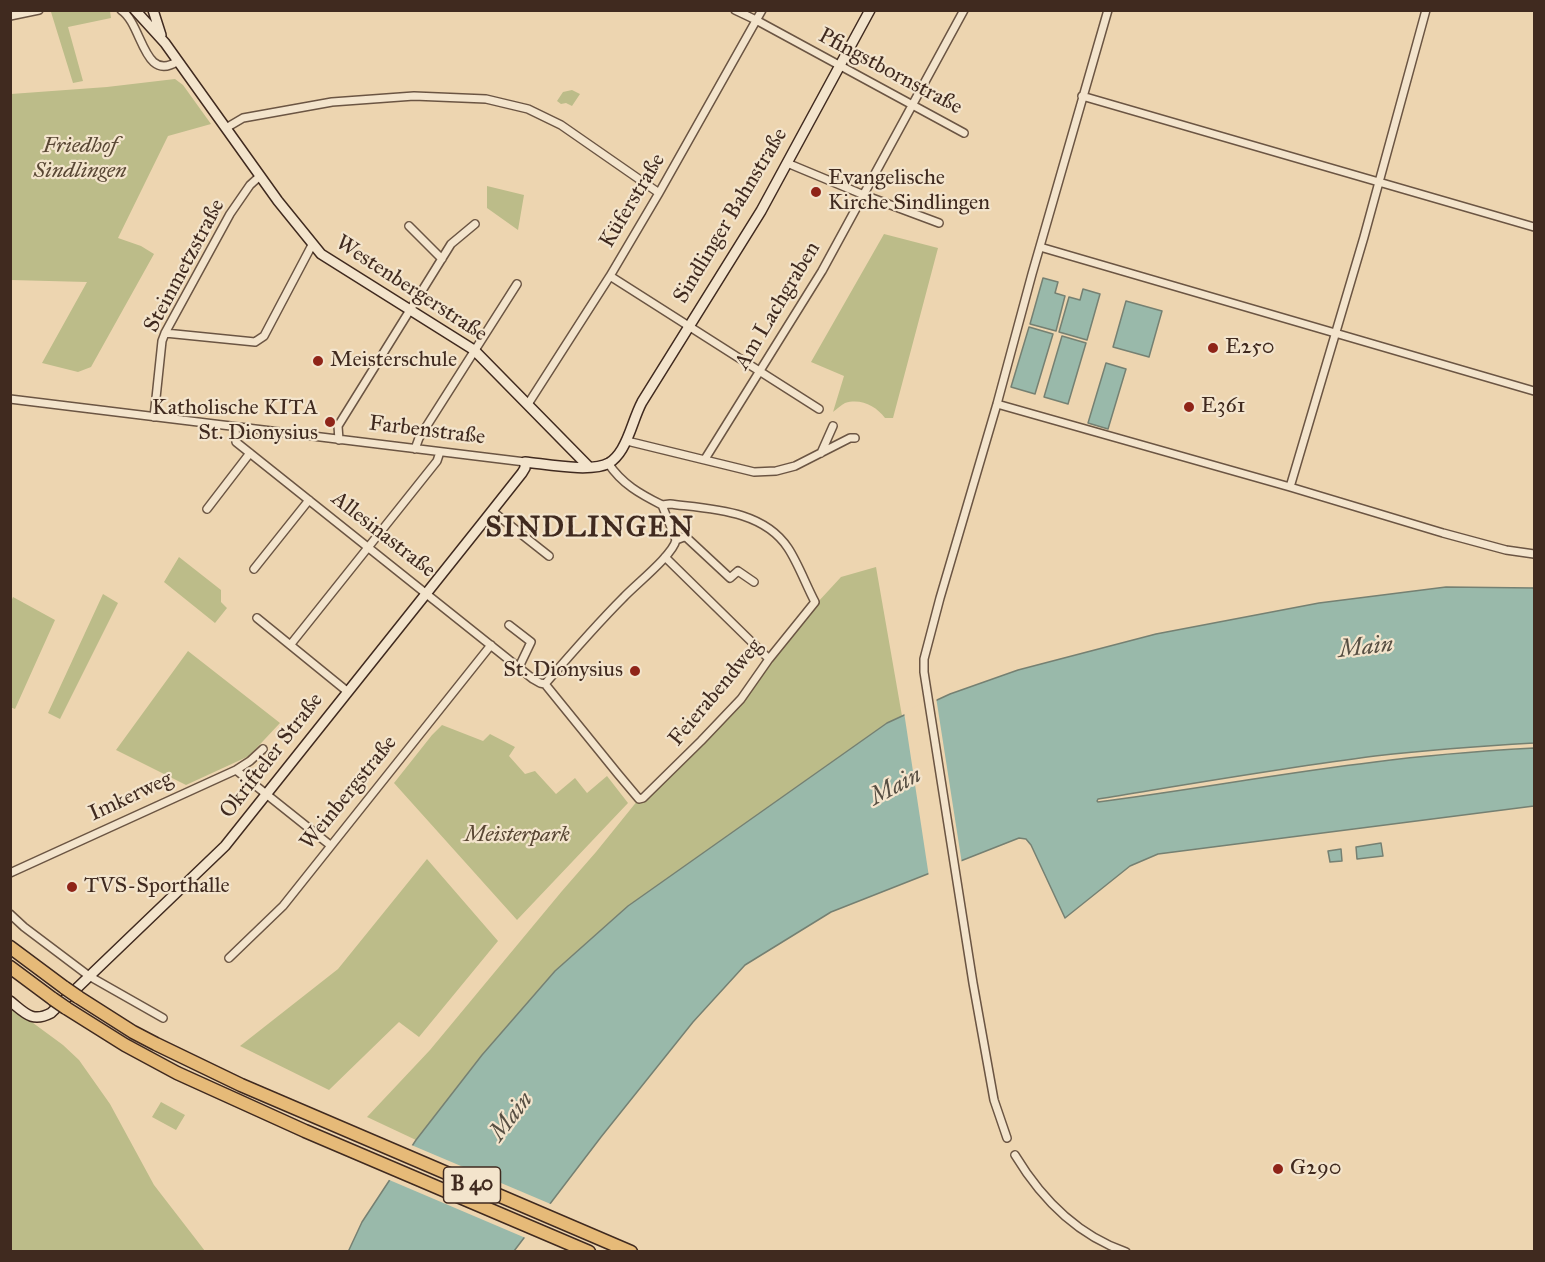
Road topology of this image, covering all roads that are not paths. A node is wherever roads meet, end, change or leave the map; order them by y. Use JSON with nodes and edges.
{"nodes":[{"id":1,"x":39,"y":10,"type":"edge"},
{"id":2,"x":121,"y":10,"type":"edge"},
{"id":3,"x":135,"y":10,"type":"edge"},
{"id":4,"x":153,"y":10,"type":"edge"},
{"id":5,"x":735,"y":10,"type":"edge"},
{"id":6,"x":762,"y":10,"type":"edge"},
{"id":7,"x":870,"y":10,"type":"edge"},
{"id":8,"x":964,"y":10,"type":"edge"},
{"id":9,"x":1108,"y":10,"type":"edge"},
{"id":10,"x":1426,"y":10,"type":"edge"},
{"id":11,"x":10,"y":16,"type":"edge"},
{"id":12,"x":756,"y":21,"type":"junction"},
{"id":13,"x":165,"y":43,"type":"junction"},
{"id":14,"x":178,"y":62,"type":"junction"},
{"id":15,"x":840,"y":66,"type":"junction"},
{"id":16,"x":1082,"y":96,"type":"junction"},
{"id":17,"x":913,"y":105,"type":"junction"},
{"id":18,"x":226,"y":129,"type":"junction"},
{"id":19,"x":964,"y":133,"type":"dead end"},
{"id":20,"x":787,"y":163,"type":"junction"},
{"id":21,"x":260,"y":176,"type":"junction"},
{"id":22,"x":1378,"y":182,"type":"junction"},
{"id":23,"x":659,"y":193,"type":"junction"},
{"id":24,"x":864,"y":195,"type":"junction"},
{"id":25,"x":939,"y":223,"type":"dead end"},
{"id":26,"x":475,"y":224,"type":"dead end"},
{"id":27,"x":409,"y":226,"type":"dead end"},
{"id":28,"x":1534,"y":227,"type":"edge"},
{"id":29,"x":312,"y":245,"type":"junction"},
{"id":30,"x":1040,"y":247,"type":"junction"},
{"id":31,"x":442,"y":259,"type":"junction"},
{"id":32,"x":610,"y":276,"type":"junction"},
{"id":33,"x":517,"y":284,"type":"dead end"},
{"id":34,"x":410,"y":310,"type":"junction"},
{"id":35,"x":689,"y":326,"type":"junction"},
{"id":36,"x":1335,"y":332,"type":"junction"},
{"id":37,"x":165,"y":333,"type":"junction"},
{"id":38,"x":474,"y":350,"type":"junction"},
{"id":39,"x":760,"y":371,"type":"junction"},
{"id":40,"x":1534,"y":391,"type":"edge"},
{"id":41,"x":10,"y":399,"type":"edge"},
{"id":42,"x":528,"y":404,"type":"junction"},
{"id":43,"x":997,"y":404,"type":"junction"},
{"id":44,"x":819,"y":408,"type":"dead end"},
{"id":45,"x":154,"y":417,"type":"junction"},
{"id":46,"x":833,"y":426,"type":"dead end"},
{"id":47,"x":235,"y":427,"type":"junction"},
{"id":48,"x":855,"y":438,"type":"dead end"},
{"id":49,"x":339,"y":440,"type":"junction"},
{"id":50,"x":627,"y":441,"type":"junction"},
{"id":51,"x":415,"y":450,"type":"junction"},
{"id":52,"x":440,"y":452,"type":"junction"},
{"id":53,"x":250,"y":453,"type":"junction"},
{"id":54,"x":821,"y":453,"type":"junction"},
{"id":55,"x":705,"y":459,"type":"junction"},
{"id":56,"x":525,"y":462,"type":"junction"},
{"id":57,"x":608,"y":463,"type":"junction"},
{"id":58,"x":589,"y":467,"type":"junction"},
{"id":59,"x":1290,"y":487,"type":"junction"},
{"id":60,"x":309,"y":500,"type":"junction"},
{"id":61,"x":662,"y":505,"type":"junction"},
{"id":62,"x":207,"y":509,"type":"dead end"},
{"id":63,"x":492,"y":511,"type":"junction"},
{"id":64,"x":676,"y":540,"type":"junction"},
{"id":65,"x":368,"y":547,"type":"junction"},
{"id":66,"x":1534,"y":554,"type":"edge"},
{"id":67,"x":549,"y":556,"type":"dead end"},
{"id":68,"x":665,"y":557,"type":"junction"},
{"id":69,"x":254,"y":569,"type":"dead end"},
{"id":70,"x":754,"y":582,"type":"dead end"},
{"id":71,"x":427,"y":593,"type":"junction"},
{"id":72,"x":257,"y":618,"type":"dead end"},
{"id":73,"x":509,"y":625,"type":"dead end"},
{"id":74,"x":291,"y":644,"type":"junction"},
{"id":75,"x":491,"y":645,"type":"junction"},
{"id":76,"x":769,"y":659,"type":"junction"},
{"id":77,"x":519,"y":667,"type":"junction"},
{"id":78,"x":545,"y":684,"type":"junction"},
{"id":79,"x":348,"y":692,"type":"junction"},
{"id":80,"x":263,"y":749,"type":"dead end"},
{"id":81,"x":236,"y":770,"type":"junction"},
{"id":82,"x":266,"y":795,"type":"junction"},
{"id":83,"x":637,"y":798,"type":"joint"},
{"id":84,"x":330,"y":845,"type":"junction"},
{"id":85,"x":10,"y":873,"type":"edge"},
{"id":86,"x":10,"y":914,"type":"edge"},
{"id":87,"x":10,"y":947,"type":"edge"},
{"id":88,"x":229,"y":957,"type":"dead end"},
{"id":89,"x":10,"y":967,"type":"edge"},
{"id":90,"x":89,"y":975,"type":"junction"},
{"id":91,"x":10,"y":1001,"type":"edge"},
{"id":92,"x":163,"y":1018,"type":"dead end"},
{"id":93,"x":1007,"y":1138,"type":"dead end"},
{"id":94,"x":1015,"y":1155,"type":"dead end"},
{"id":95,"x":590,"y":1251,"type":"edge"},
{"id":96,"x":631,"y":1251,"type":"edge"},
{"id":97,"x":1126,"y":1251,"type":"edge"}],
"edges":[{"from":1,"to":11,"type":"street"},
{"from":2,"to":14,"type":"street"},
{"from":3,"to":13,"type":"street","name":"Westenbergerstraße"},
{"from":4,"to":13,"type":"street","name":"Westenbergerstraße"},
{"from":5,"to":12,"type":"street","name":"Pfingstbornstraße"},
{"from":6,"to":12,"type":"street","name":"Küferstraße"},
{"from":7,"to":15,"type":"street","name":"Sindlinger Bahnstraße"},
{"from":8,"to":17,"type":"street","name":"Am Lachgraben"},
{"from":9,"to":16,"type":"street"},
{"from":10,"to":22,"type":"street"},
{"from":12,"to":15,"type":"street","name":"Pfingstbornstraße"},
{"from":12,"to":23,"type":"street","name":"Küferstraße"},
{"from":13,"to":14,"type":"street","name":"Westenbergerstraße"},
{"from":14,"to":18,"type":"street","name":"Westenbergerstraße"},
{"from":15,"to":17,"type":"street","name":"Pfingstbornstraße"},
{"from":15,"to":20,"type":"street","name":"Sindlinger Bahnstraße"},
{"from":16,"to":22,"type":"street"},
{"from":16,"to":30,"type":"street"},
{"from":17,"to":19,"type":"street","name":"Pfingstbornstraße"},
{"from":17,"to":24,"type":"street","name":"Am Lachgraben"},
{"from":18,"to":21,"type":"street","name":"Westenbergerstraße"},
{"from":18,"to":23,"type":"street"},
{"from":20,"to":24,"type":"street"},
{"from":20,"to":35,"type":"street","name":"Sindlinger Bahnstraße"},
{"from":21,"to":29,"type":"street","name":"Westenbergerstraße"},
{"from":21,"to":37,"type":"street","name":"Steinmetzstraße"},
{"from":22,"to":28,"type":"street"},
{"from":22,"to":36,"type":"street"},
{"from":23,"to":32,"type":"street","name":"Küferstraße"},
{"from":24,"to":25,"type":"street"},
{"from":24,"to":39,"type":"street","name":"Am Lachgraben"},
{"from":26,"to":31,"type":"street"},
{"from":27,"to":31,"type":"street"},
{"from":29,"to":34,"type":"street","name":"Westenbergerstraße"},
{"from":29,"to":37,"type":"street"},
{"from":30,"to":36,"type":"street"},
{"from":30,"to":43,"type":"street"},
{"from":31,"to":34,"type":"street"},
{"from":32,"to":35,"type":"street"},
{"from":32,"to":42,"type":"street","name":"Küferstraße"},
{"from":33,"to":38,"type":"street"},
{"from":34,"to":38,"type":"street","name":"Westenbergerstraße"},
{"from":34,"to":49,"type":"street"},
{"from":35,"to":39,"type":"street"},
{"from":35,"to":50,"type":"street","name":"Sindlinger Bahnstraße"},
{"from":36,"to":40,"type":"street"},
{"from":36,"to":59,"type":"street"},
{"from":37,"to":45,"type":"street","name":"Steinmetzstraße"},
{"from":38,"to":42,"type":"street","name":"Westenbergerstraße"},
{"from":38,"to":51,"type":"street"},
{"from":39,"to":44,"type":"street"},
{"from":39,"to":55,"type":"street","name":"Am Lachgraben"},
{"from":41,"to":45,"type":"street","name":"Farbenstraße"},
{"from":42,"to":58,"type":"street","name":"Westenbergerstraße"},
{"from":43,"to":59,"type":"street"},
{"from":43,"to":93,"type":"street"},
{"from":45,"to":47,"type":"street","name":"Farbenstraße"},
{"from":46,"to":54,"type":"street"},
{"from":47,"to":49,"type":"street","name":"Farbenstraße"},
{"from":47,"to":53,"type":"street","name":"Allesinastraße"},
{"from":48,"to":54,"type":"street"},
{"from":49,"to":51,"type":"street","name":"Farbenstraße"},
{"from":50,"to":55,"type":"street"},
{"from":50,"to":57,"type":"street"},
{"from":51,"to":52,"type":"street","name":"Farbenstraße"},
{"from":52,"to":56,"type":"street","name":"Farbenstraße"},
{"from":52,"to":65,"type":"street"},
{"from":53,"to":60,"type":"street","name":"Allesinastraße"},
{"from":53,"to":62,"type":"street"},
{"from":54,"to":55,"type":"street"},
{"from":56,"to":58,"type":"street","name":"Farbenstraße"},
{"from":56,"to":63,"type":"street","name":"Okrifteler Straße"},
{"from":57,"to":58,"type":"street","name":"Farbenstraße"},
{"from":57,"to":61,"type":"street"},
{"from":59,"to":66,"type":"street"},
{"from":60,"to":65,"type":"street","name":"Allesinastraße"},
{"from":60,"to":69,"type":"street"},
{"from":61,"to":64,"type":"street"},
{"from":61,"to":76,"type":"street","name":"Feierabendweg"},
{"from":63,"to":67,"type":"street"},
{"from":63,"to":71,"type":"street","name":"Okrifteler Straße"},
{"from":64,"to":68,"type":"street"},
{"from":64,"to":70,"type":"street"},
{"from":65,"to":71,"type":"street","name":"Allesinastraße"},
{"from":65,"to":74,"type":"street"},
{"from":68,"to":76,"type":"street"},
{"from":68,"to":78,"type":"street"},
{"from":71,"to":75,"type":"street","name":"Allesinastraße"},
{"from":71,"to":79,"type":"street","name":"Okrifteler Straße"},
{"from":72,"to":74,"type":"street"},
{"from":73,"to":77,"type":"street"},
{"from":74,"to":79,"type":"street"},
{"from":75,"to":77,"type":"street","name":"Allesinastraße"},
{"from":75,"to":84,"type":"street","name":"Weinbergstraße"},
{"from":76,"to":83,"type":"street","name":"Feierabendweg"},
{"from":77,"to":78,"type":"street","name":"Allesinastraße"},
{"from":78,"to":83,"type":"street","name":"Allesinastraße"},
{"from":79,"to":82,"type":"street","name":"Okrifteler Straße"},
{"from":80,"to":81,"type":"street","name":"Imkerweg"},
{"from":81,"to":82,"type":"street"},
{"from":81,"to":85,"type":"street","name":"Imkerweg"},
{"from":82,"to":84,"type":"street"},
{"from":82,"to":90,"type":"street","name":"Okrifteler Straße"},
{"from":84,"to":88,"type":"street","name":"Weinbergstraße"},
{"from":86,"to":90,"type":"street"},
{"from":87,"to":96,"type":"highway","number":"B 40","bridge":true},
{"from":89,"to":95,"type":"highway","number":"B 40","bridge":true},
{"from":90,"to":91,"type":"street","name":"Okrifteler Straße"},
{"from":90,"to":92,"type":"street"},
{"from":94,"to":97,"type":"street"}]}
